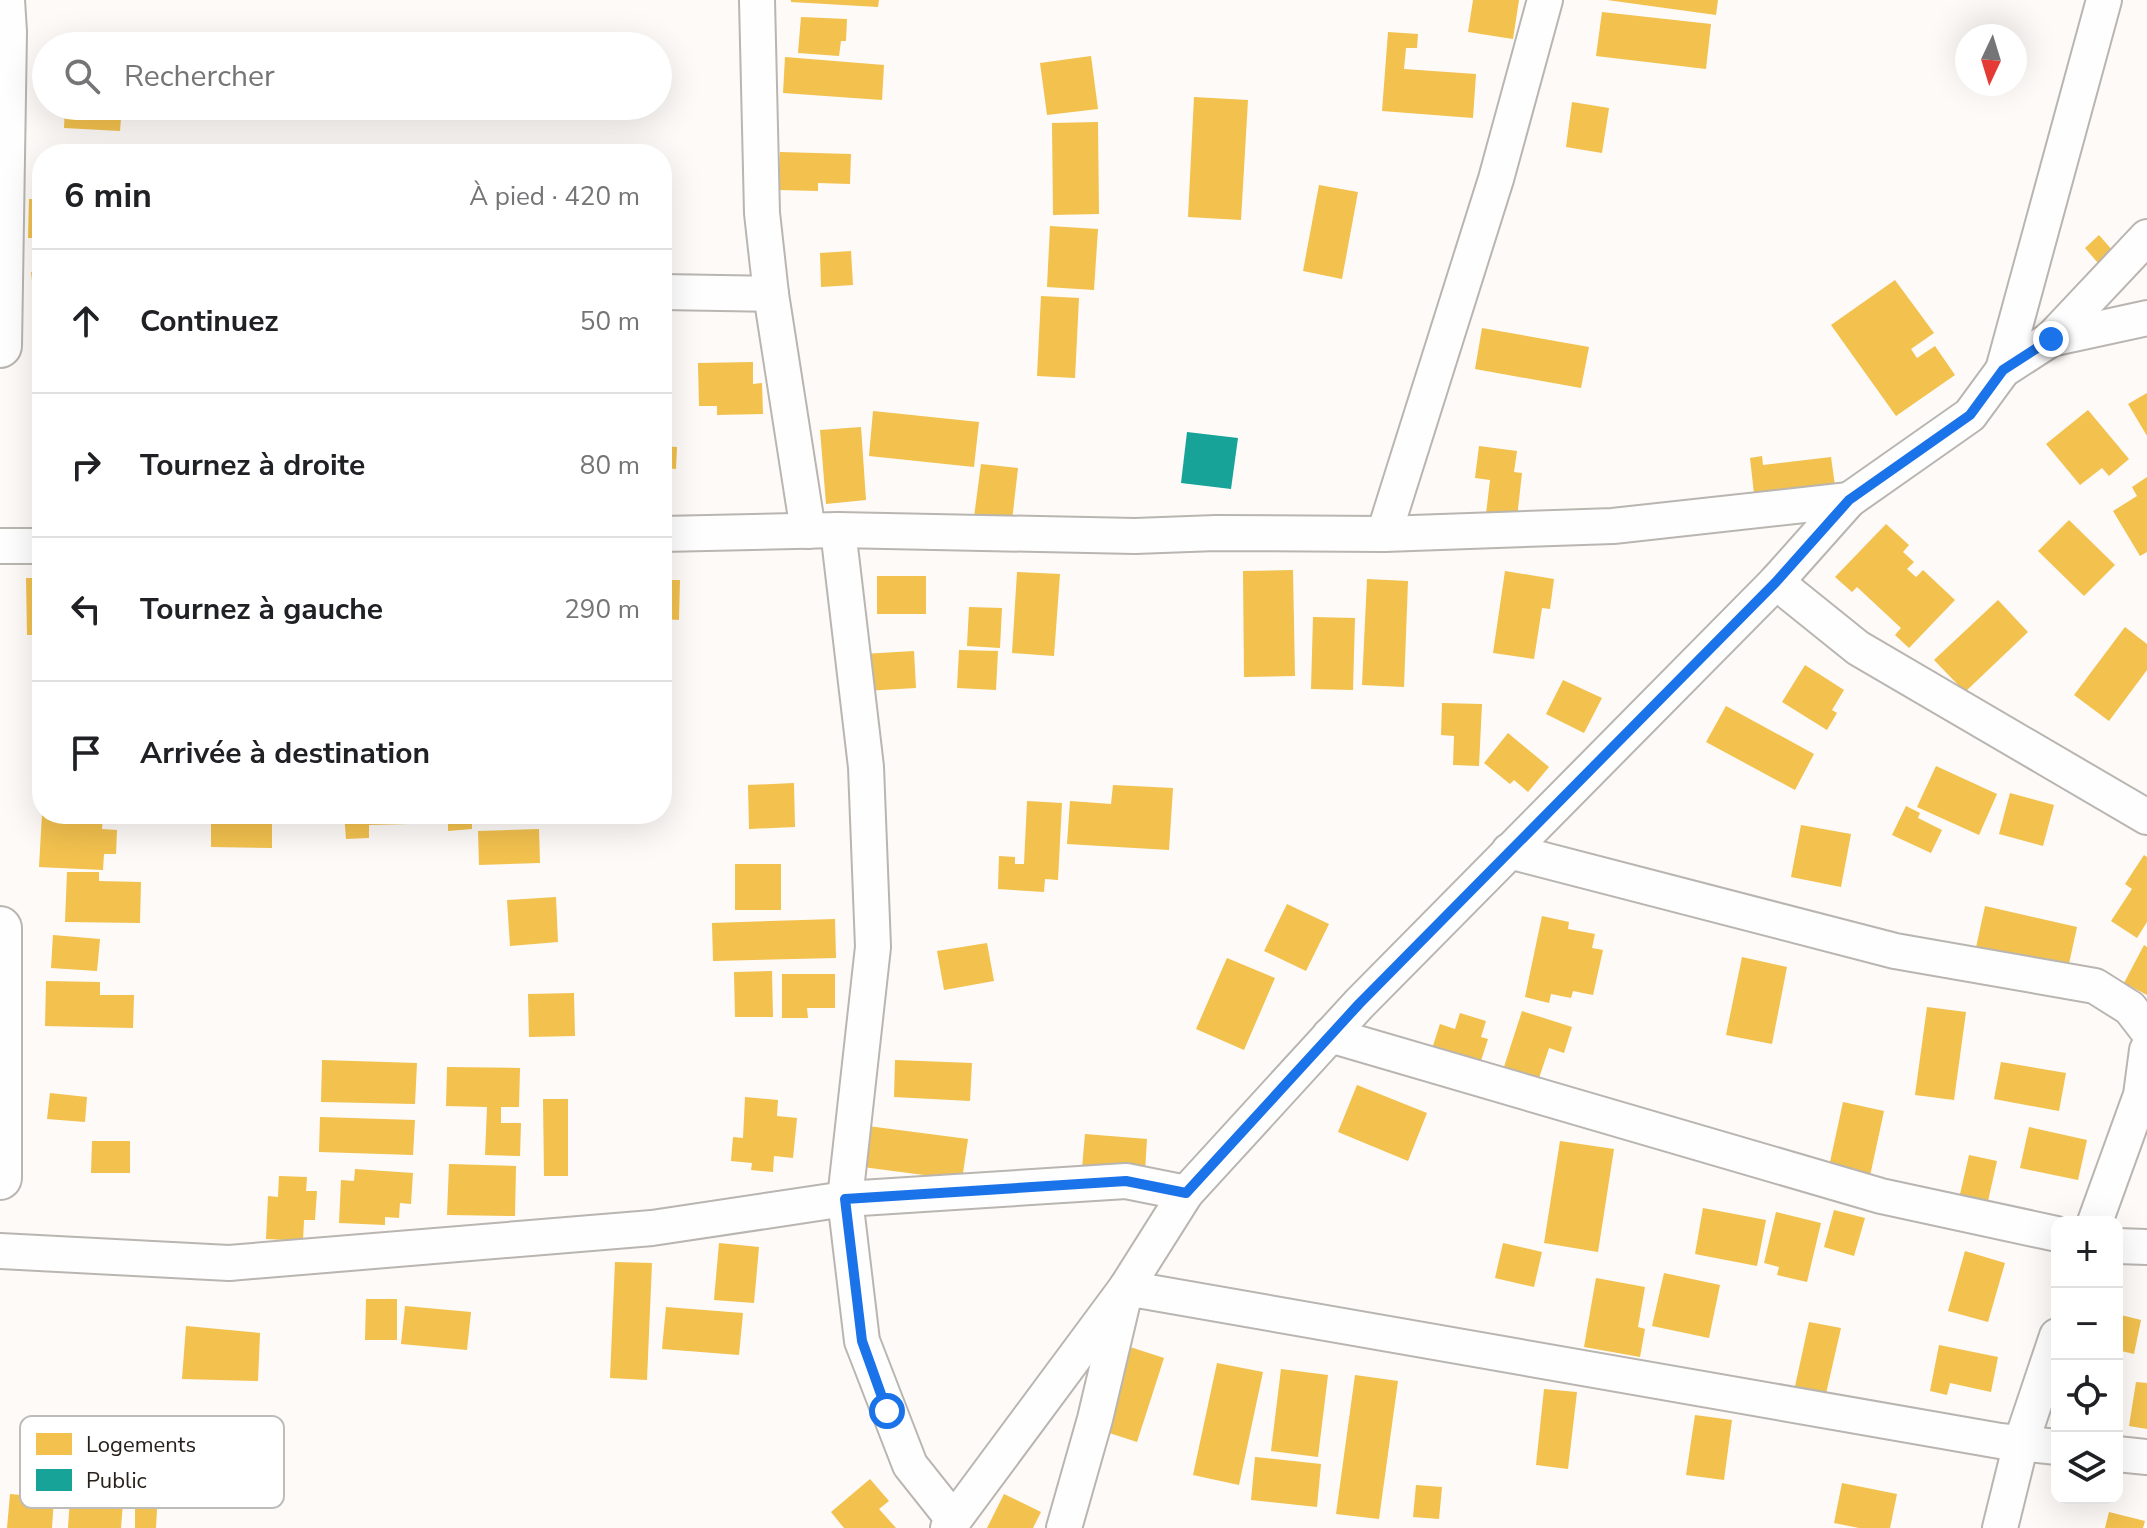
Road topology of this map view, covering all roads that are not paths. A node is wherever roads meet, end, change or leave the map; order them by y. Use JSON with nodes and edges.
{"nodes":[{"id":1,"x":3,"y":0,"type":"edge"},
{"id":2,"x":757,"y":0,"type":"edge"},
{"id":3,"x":1545,"y":0,"type":"edge"},
{"id":4,"x":2104,"y":0,"type":"edge"},
{"id":5,"x":2147,"y":237,"type":"edge"},
{"id":6,"x":672,"y":292,"type":"edge"},
{"id":7,"x":771,"y":294,"type":"junction"},
{"id":8,"x":2147,"y":318,"type":"edge"},
{"id":9,"x":2051,"y":339,"type":"junction"},
{"id":10,"x":0,"y":346,"type":"edge"},
{"id":11,"x":2003,"y":370,"type":"junction"},
{"id":12,"x":1849,"y":500,"type":"junction"},
{"id":13,"x":823,"y":530,"type":"junction"},
{"id":14,"x":672,"y":534,"type":"edge"},
{"id":15,"x":1384,"y":534,"type":"junction"},
{"id":16,"x":0,"y":546,"type":"edge"},
{"id":17,"x":32,"y":546,"type":"edge"},
{"id":18,"x":1776,"y":582,"type":"junction"},
{"id":19,"x":2147,"y":817,"type":"edge"},
{"id":20,"x":1509,"y":851,"type":"junction"},
{"id":21,"x":0,"y":928,"type":"edge"},
{"id":22,"x":2147,"y":1030,"type":"edge"},
{"id":23,"x":1330,"y":1035,"type":"junction"},
{"id":24,"x":2147,"y":1050,"type":"edge"},
{"id":25,"x":0,"y":1178,"type":"edge"},
{"id":26,"x":1186,"y":1193,"type":"junction"},
{"id":27,"x":845,"y":1199,"type":"junction"},
{"id":28,"x":2097,"y":1216,"type":"edge"},
{"id":29,"x":2051,"y":1233,"type":"edge"},
{"id":30,"x":2123,"y":1246,"type":"edge"},
{"id":31,"x":2147,"y":1247,"type":"edge"},
{"id":32,"x":0,"y":1251,"type":"edge"},
{"id":33,"x":1126,"y":1288,"type":"junction"},
{"id":34,"x":2051,"y":1354,"type":"edge"},
{"id":35,"x":2021,"y":1443,"type":"junction"},
{"id":36,"x":2051,"y":1446,"type":"edge"},
{"id":37,"x":2123,"y":1455,"type":"edge"},
{"id":38,"x":2147,"y":1457,"type":"edge"},
{"id":39,"x":951,"y":1524,"type":"edge"},
{"id":40,"x":1064,"y":1528,"type":"edge"},
{"id":41,"x":2000,"y":1528,"type":"edge"}],
"edges":[{"from":1,"to":10,"type":"street"},
{"from":2,"to":7,"type":"street"},
{"from":3,"to":15,"type":"street"},
{"from":4,"to":11,"type":"street"},
{"from":5,"to":9,"type":"street"},
{"from":6,"to":7,"type":"street"},
{"from":7,"to":13,"type":"street"},
{"from":8,"to":9,"type":"street"},
{"from":9,"to":11,"type":"street"},
{"from":11,"to":12,"type":"street"},
{"from":12,"to":15,"type":"street"},
{"from":12,"to":18,"type":"street"},
{"from":13,"to":14,"type":"street"},
{"from":13,"to":15,"type":"street"},
{"from":13,"to":27,"type":"street"},
{"from":16,"to":17,"type":"street"},
{"from":18,"to":19,"type":"street"},
{"from":18,"to":20,"type":"street"},
{"from":20,"to":22,"type":"street"},
{"from":20,"to":23,"type":"street"},
{"from":21,"to":25,"type":"street"},
{"from":23,"to":26,"type":"street"},
{"from":23,"to":29,"type":"street"},
{"from":24,"to":28,"type":"street"},
{"from":26,"to":27,"type":"street"},
{"from":26,"to":33,"type":"street"},
{"from":27,"to":32,"type":"street"},
{"from":27,"to":39,"type":"street"},
{"from":30,"to":31,"type":"street"},
{"from":33,"to":35,"type":"street"},
{"from":33,"to":39,"type":"street"},
{"from":33,"to":40,"type":"street"},
{"from":34,"to":35,"type":"street"},
{"from":35,"to":36,"type":"street"},
{"from":35,"to":41,"type":"street"},
{"from":37,"to":38,"type":"street"}]}
